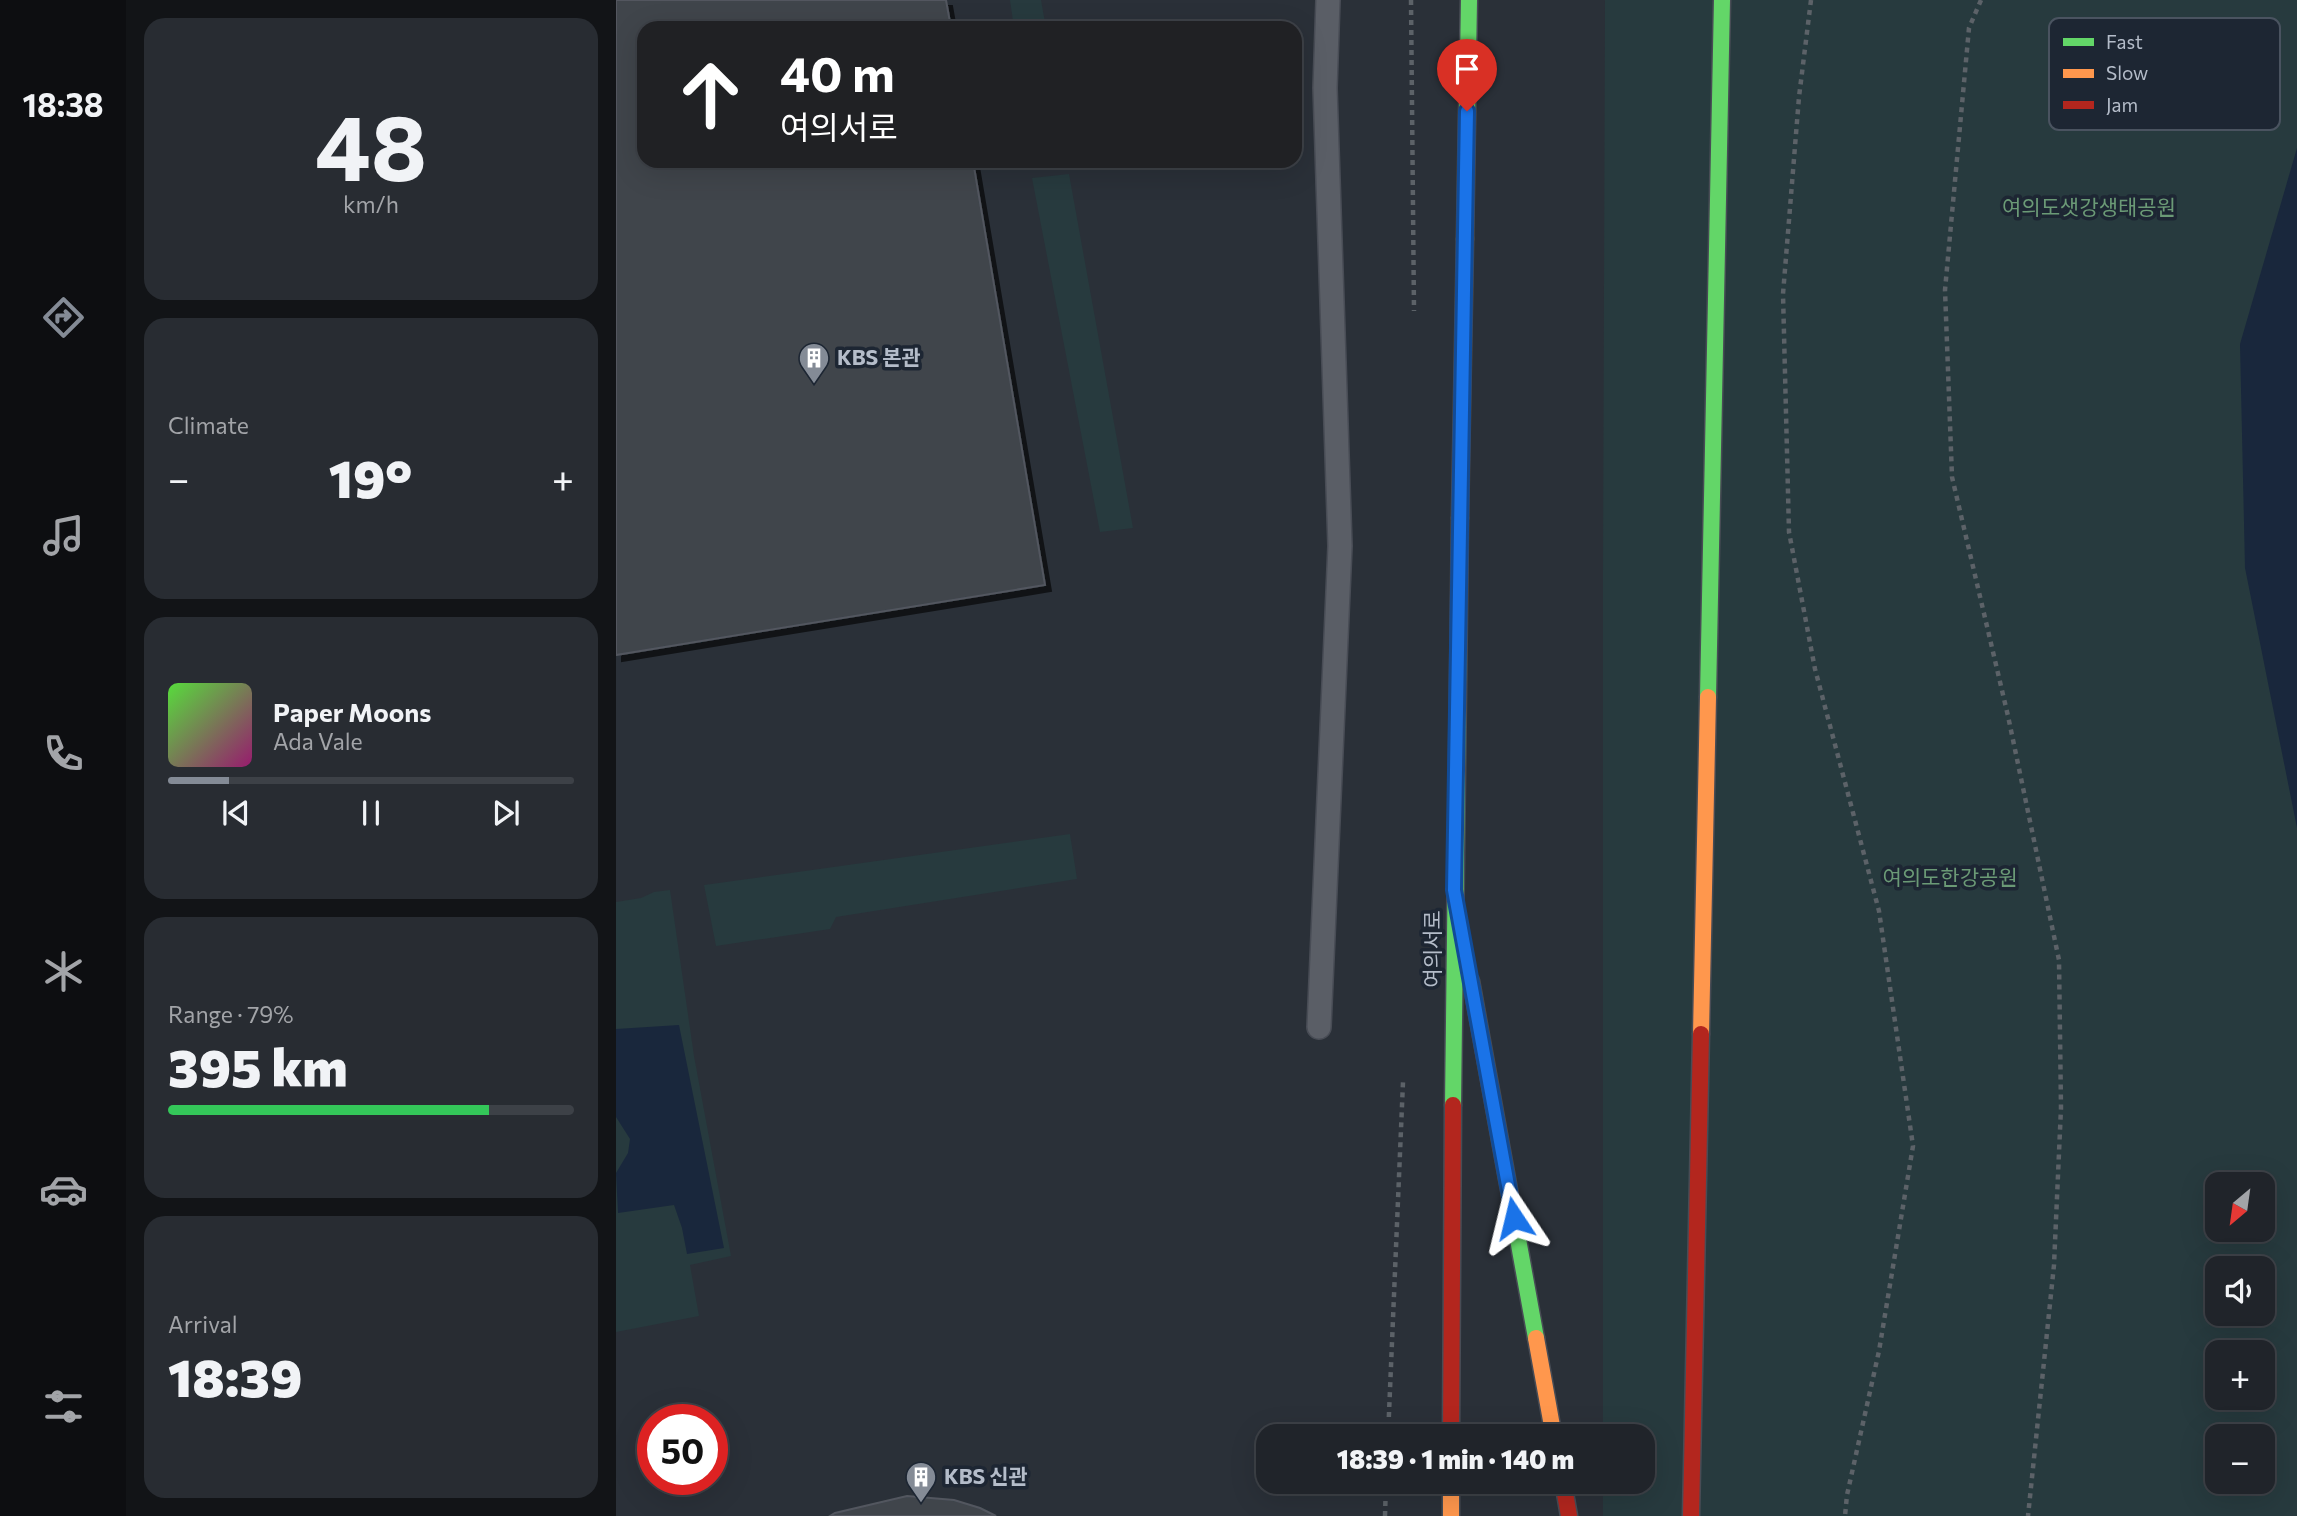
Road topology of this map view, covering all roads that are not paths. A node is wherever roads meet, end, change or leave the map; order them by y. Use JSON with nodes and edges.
{"nodes":[{"id":1,"x":1328,"y":0,"type":"edge"},
{"id":2,"x":1469,"y":0,"type":"edge"},
{"id":3,"x":1722,"y":0,"type":"edge"},
{"id":4,"x":1454,"y":890,"type":"junction"},
{"id":5,"x":1319,"y":1027,"type":"dead end"},
{"id":6,"x":1451,"y":1424,"type":"edge"},
{"id":7,"x":1552,"y":1424,"type":"edge"},
{"id":8,"x":1451,"y":1494,"type":"edge"},
{"id":9,"x":1565,"y":1494,"type":"edge"},
{"id":10,"x":1451,"y":1516,"type":"edge"},
{"id":11,"x":1569,"y":1516,"type":"edge"},
{"id":12,"x":1691,"y":1516,"type":"edge"}],
"edges":[{"from":1,"to":5,"type":"lane"},
{"from":2,"to":4,"type":"main road","name":"여의서로"},
{"from":3,"to":12,"type":"main road"},
{"from":4,"to":6,"type":"main road","name":"여의서로"},
{"from":4,"to":7,"type":"main road"},
{"from":8,"to":10,"type":"main road"},
{"from":9,"to":11,"type":"main road"}]}
